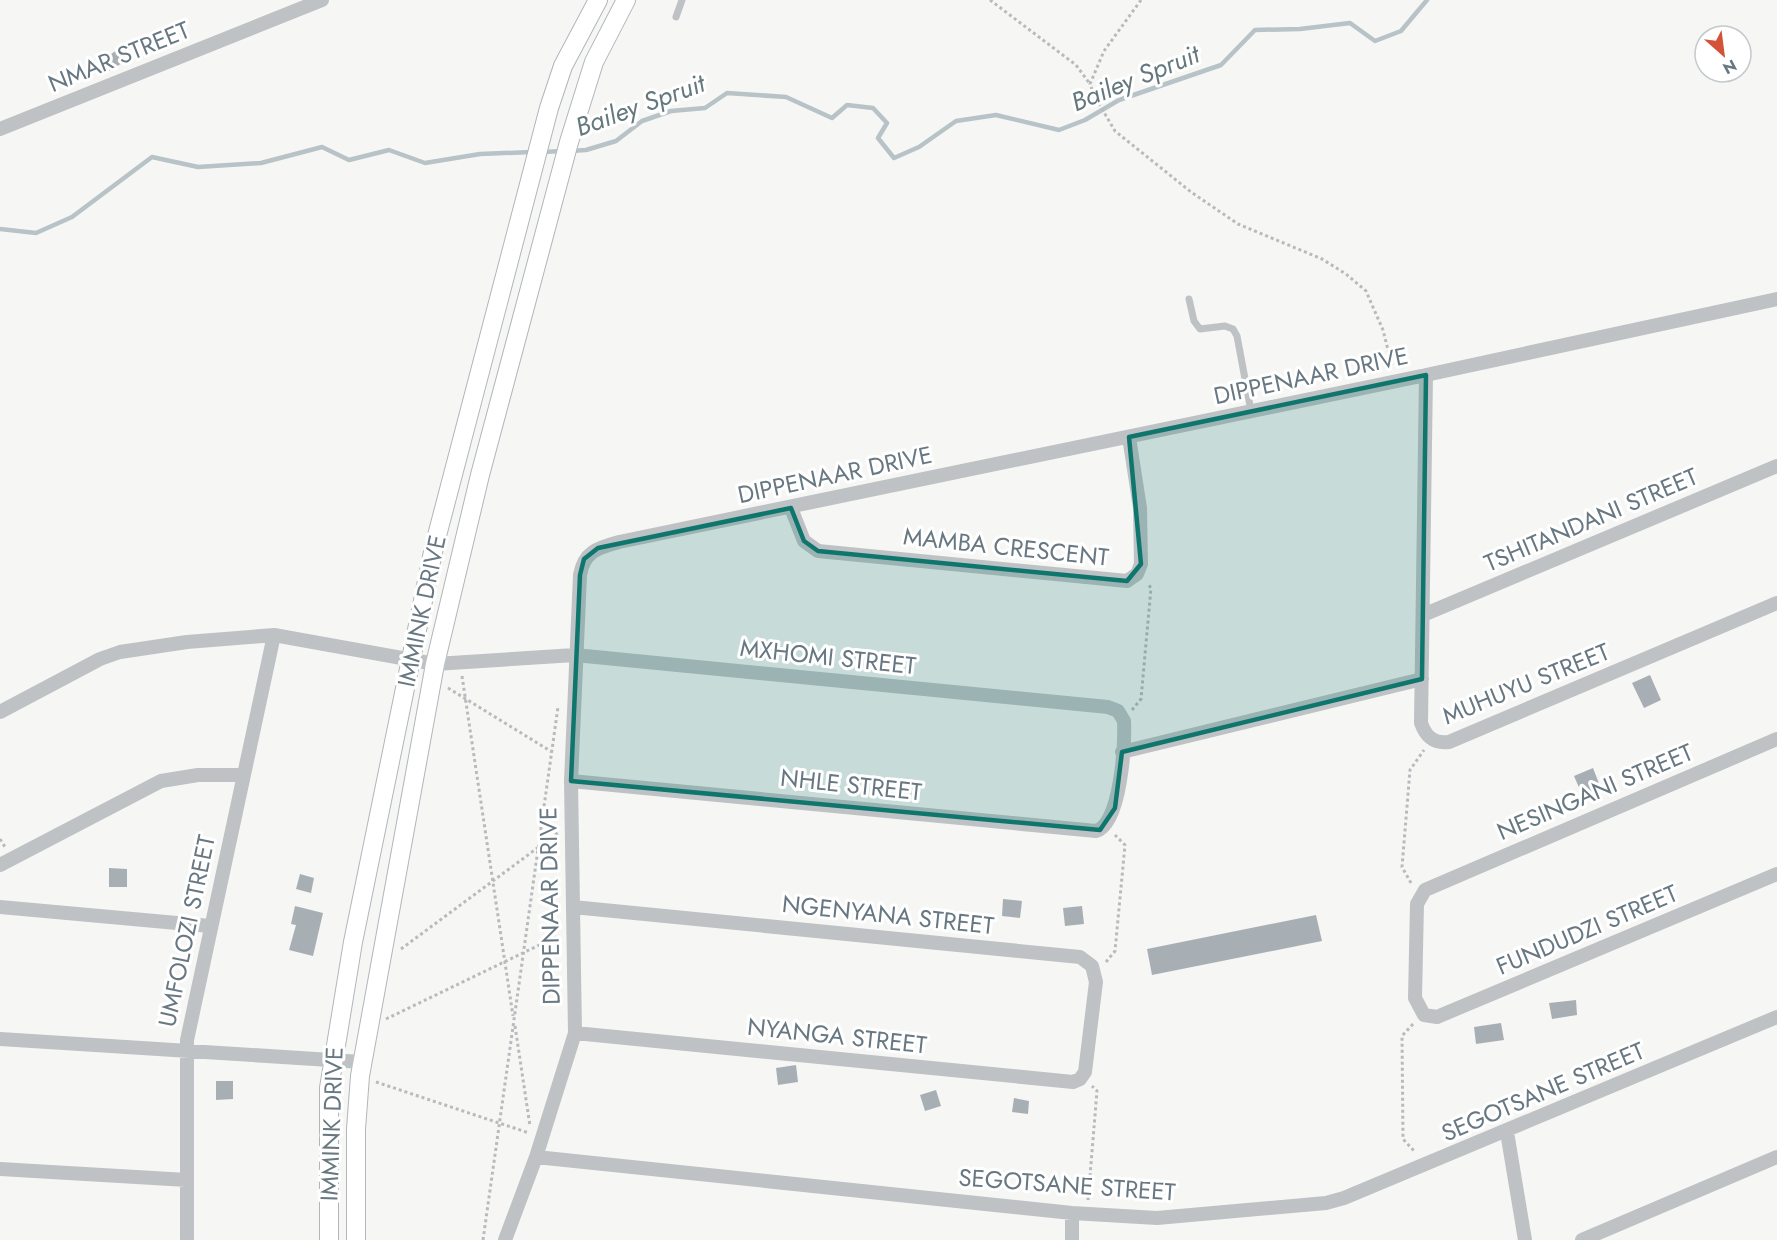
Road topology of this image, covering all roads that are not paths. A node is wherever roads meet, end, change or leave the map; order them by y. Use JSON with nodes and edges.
{"nodes":[{"id":1,"x":322,"y":0,"type":"edge"},
{"id":2,"x":598,"y":0,"type":"edge"},
{"id":3,"x":626,"y":0,"type":"edge"},
{"id":4,"x":682,"y":0,"type":"edge"},
{"id":5,"x":676,"y":17,"type":"dead end"},
{"id":6,"x":0,"y":129,"type":"edge"},
{"id":7,"x":1189,"y":299,"type":"dead end"},
{"id":8,"x":1777,"y":299,"type":"edge"},
{"id":9,"x":1426,"y":375,"type":"junction"},
{"id":10,"x":1251,"y":411,"type":"junction"},
{"id":11,"x":1129,"y":437,"type":"junction"},
{"id":12,"x":1777,"y":466,"type":"edge"},
{"id":13,"x":791,"y":508,"type":"junction"},
{"id":14,"x":1777,"y":603,"type":"edge"},
{"id":15,"x":1422,"y":615,"type":"junction"},
{"id":16,"x":274,"y":635,"type":"junction"},
{"id":17,"x":575,"y":655,"type":"junction"},
{"id":18,"x":411,"y":661,"type":"junction"},
{"id":19,"x":435,"y":664,"type":"junction"},
{"id":20,"x":1422,"y":679,"type":"junction"},
{"id":21,"x":0,"y":712,"type":"edge"},
{"id":22,"x":1777,"y":739,"type":"edge"},
{"id":23,"x":1122,"y":752,"type":"junction"},
{"id":24,"x":243,"y":775,"type":"junction"},
{"id":25,"x":571,"y":781,"type":"junction"},
{"id":26,"x":0,"y":865,"type":"edge"},
{"id":27,"x":1777,"y":874,"type":"edge"},
{"id":28,"x":1420,"y":897,"type":"joint"},
{"id":29,"x":0,"y":907,"type":"edge"},
{"id":30,"x":573,"y":907,"type":"junction"},
{"id":31,"x":210,"y":926,"type":"junction"},
{"id":32,"x":1777,"y":1017,"type":"edge"},
{"id":33,"x":575,"y":1033,"type":"junction"},
{"id":34,"x":0,"y":1039,"type":"edge"},
{"id":35,"x":187,"y":1051,"type":"junction"},
{"id":36,"x":332,"y":1061,"type":"junction"},
{"id":37,"x":361,"y":1069,"type":"junction"},
{"id":38,"x":1084,"y":1072,"type":"joint"},
{"id":39,"x":1507,"y":1132,"type":"junction"},
{"id":40,"x":536,"y":1157,"type":"junction"},
{"id":41,"x":1777,"y":1157,"type":"edge"},
{"id":42,"x":0,"y":1169,"type":"edge"},
{"id":43,"x":187,"y":1180,"type":"junction"},
{"id":44,"x":1072,"y":1213,"type":"junction"},
{"id":45,"x":186,"y":1240,"type":"edge"},
{"id":46,"x":329,"y":1240,"type":"edge"},
{"id":47,"x":356,"y":1240,"type":"edge"},
{"id":48,"x":505,"y":1240,"type":"edge"},
{"id":49,"x":1072,"y":1240,"type":"edge"},
{"id":50,"x":1525,"y":1240,"type":"edge"},
{"id":51,"x":1582,"y":1240,"type":"edge"}],
"edges":[{"from":1,"to":6,"type":"street","name":"NMAR STREET"},
{"from":2,"to":18,"type":"main road","name":"IMMINK DRIVE"},
{"from":3,"to":19,"type":"main road","name":"IMMINK DRIVE"},
{"from":4,"to":5,"type":"lane"},
{"from":7,"to":10,"type":"lane"},
{"from":8,"to":9,"type":"street","name":"DIPPENAAR DRIVE"},
{"from":9,"to":10,"type":"street","name":"DIPPENAAR DRIVE"},
{"from":9,"to":15,"type":"street","name":"MUHUYU STREET"},
{"from":10,"to":11,"type":"street","name":"DIPPENAAR DRIVE"},
{"from":11,"to":13,"type":"street","name":"DIPPENAAR DRIVE"},
{"from":11,"to":13,"type":"street","name":"MAMBA CRESCENT"},
{"from":12,"to":15,"type":"street","name":"TSHITANDANI STREET"},
{"from":13,"to":17,"type":"street","name":"DIPPENAAR DRIVE"},
{"from":14,"to":20,"type":"street","name":"MUHUYU STREET"},
{"from":15,"to":20,"type":"street","name":"MUHUYU STREET"},
{"from":16,"to":18,"type":"street","name":"MXHOMI STREET"},
{"from":16,"to":21,"type":"street","name":"MXHOMI STREET"},
{"from":16,"to":24,"type":"street","name":"UMFOLOZI STREET"},
{"from":17,"to":19,"type":"street","name":"MXHOMI STREET"},
{"from":17,"to":23,"type":"street","name":"MXHOMI STREET"},
{"from":17,"to":25,"type":"street","name":"DIPPENAAR DRIVE"},
{"from":18,"to":19,"type":"street","name":"MXHOMI STREET"},
{"from":18,"to":36,"type":"main road","name":"IMMINK DRIVE"},
{"from":19,"to":37,"type":"main road","name":"IMMINK DRIVE"},
{"from":20,"to":23,"type":"street"},
{"from":22,"to":28,"type":"street","name":"NESINGANI STREET"},
{"from":23,"to":25,"type":"street","name":"NHLE STREET"},
{"from":24,"to":26,"type":"street"},
{"from":24,"to":31,"type":"street","name":"UMFOLOZI STREET"},
{"from":25,"to":30,"type":"street","name":"DIPPENAAR DRIVE"},
{"from":27,"to":28,"type":"street","name":"FUNDUDZI STREET"},
{"from":29,"to":31,"type":"street"},
{"from":30,"to":33,"type":"street","name":"DIPPENAAR DRIVE"},
{"from":30,"to":38,"type":"street","name":"NGENYANA STREET"},
{"from":31,"to":35,"type":"street","name":"UMFOLOZI STREET"},
{"from":32,"to":39,"type":"street","name":"SEGOTSANE STREET"},
{"from":33,"to":38,"type":"street","name":"NYANGA STREET"},
{"from":33,"to":40,"type":"street","name":"DIPPENAAR DRIVE"},
{"from":34,"to":35,"type":"street"},
{"from":35,"to":36,"type":"street"},
{"from":35,"to":43,"type":"street","name":"UMFOLOZI STREET"},
{"from":36,"to":37,"type":"street"},
{"from":36,"to":46,"type":"main road","name":"IMMINK DRIVE"},
{"from":37,"to":47,"type":"main road","name":"IMMINK DRIVE"},
{"from":39,"to":44,"type":"street","name":"SEGOTSANE STREET"},
{"from":39,"to":50,"type":"street"},
{"from":40,"to":44,"type":"street","name":"SEGOTSANE STREET"},
{"from":40,"to":48,"type":"street","name":"DIPPENAAR DRIVE"},
{"from":41,"to":51,"type":"street"},
{"from":42,"to":43,"type":"street"},
{"from":43,"to":45,"type":"street","name":"UMFOLOZI STREET"},
{"from":44,"to":49,"type":"street"}]}
